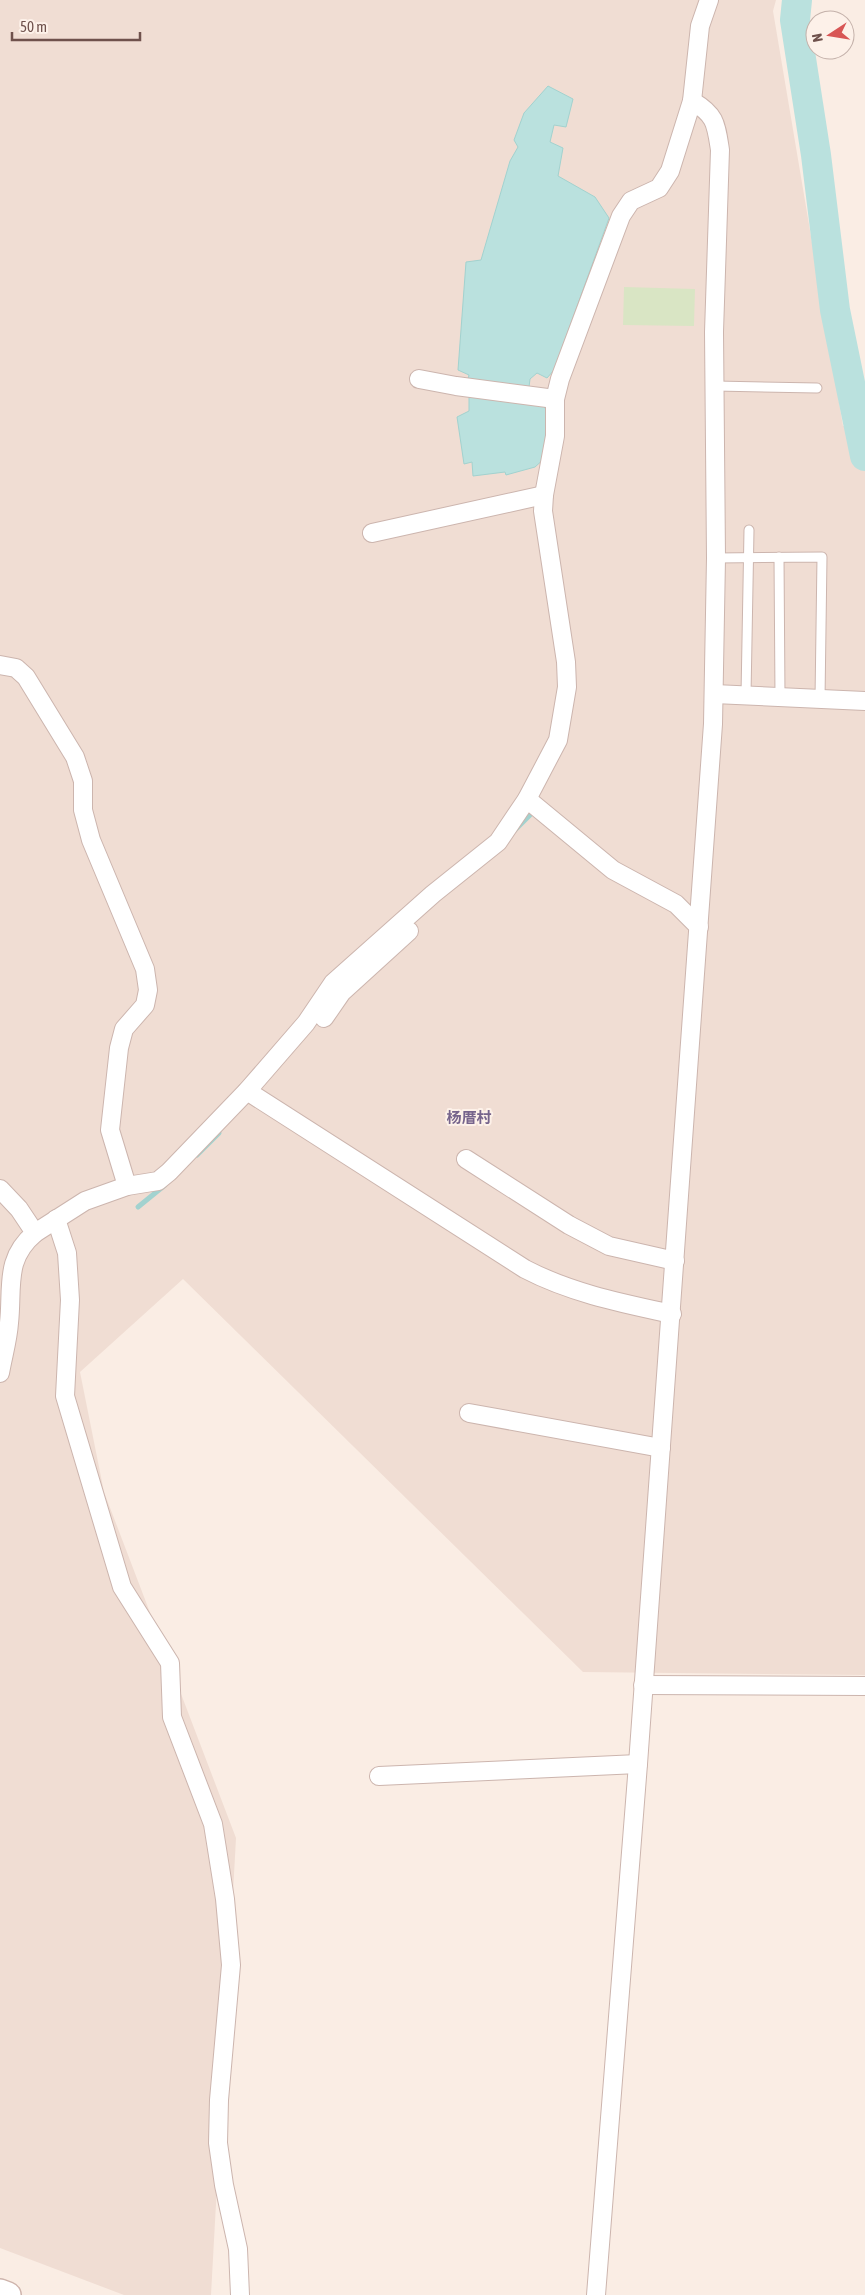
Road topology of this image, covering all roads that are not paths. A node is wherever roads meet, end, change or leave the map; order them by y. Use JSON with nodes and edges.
{"nodes":[{"id":1,"x":709,"y":0,"type":"edge"},
{"id":2,"x":692,"y":101,"type":"junction"},
{"id":3,"x":420,"y":379,"type":"dead end"},
{"id":4,"x":715,"y":386,"type":"junction"},
{"id":5,"x":817,"y":388,"type":"dead end"},
{"id":6,"x":550,"y":398,"type":"junction"},
{"id":7,"x":544,"y":495,"type":"junction"},
{"id":8,"x":749,"y":530,"type":"dead end"},
{"id":9,"x":372,"y":533,"type":"dead end"},
{"id":10,"x":779,"y":557,"type":"junction"},
{"id":11,"x":716,"y":558,"type":"junction"},
{"id":12,"x":748,"y":558,"type":"junction"},
{"id":13,"x":0,"y":665,"type":"edge"},
{"id":14,"x":714,"y":694,"type":"junction"},
{"id":15,"x":746,"y":695,"type":"junction"},
{"id":16,"x":780,"y":697,"type":"junction"},
{"id":17,"x":820,"y":699,"type":"junction"},
{"id":18,"x":865,"y":701,"type":"edge"},
{"id":19,"x":527,"y":799,"type":"junction"},
{"id":20,"x":699,"y":927,"type":"junction"},
{"id":21,"x":247,"y":1091,"type":"junction"},
{"id":22,"x":466,"y":1159,"type":"dead end"},
{"id":23,"x":127,"y":1186,"type":"junction"},
{"id":24,"x":0,"y":1189,"type":"edge"},
{"id":25,"x":56,"y":1219,"type":"junction"},
{"id":26,"x":35,"y":1233,"type":"junction"},
{"id":27,"x":676,"y":1261,"type":"junction"},
{"id":28,"x":672,"y":1314,"type":"junction"},
{"id":29,"x":0,"y":1373,"type":"edge"},
{"id":30,"x":469,"y":1413,"type":"dead end"},
{"id":31,"x":661,"y":1448,"type":"junction"},
{"id":32,"x":643,"y":1685,"type":"junction"},
{"id":33,"x":865,"y":1686,"type":"edge"},
{"id":34,"x":638,"y":1764,"type":"junction"},
{"id":35,"x":380,"y":1776,"type":"dead end"},
{"id":36,"x":0,"y":2292,"type":"edge"},
{"id":37,"x":8,"y":2295,"type":"edge"},
{"id":38,"x":240,"y":2295,"type":"edge"},
{"id":39,"x":596,"y":2295,"type":"edge"}],
"edges":[{"from":1,"to":2,"type":"street"},
{"from":2,"to":4,"type":"street"},
{"from":2,"to":6,"type":"street"},
{"from":3,"to":6,"type":"street"},
{"from":4,"to":5,"type":"lane"},
{"from":4,"to":11,"type":"street"},
{"from":6,"to":7,"type":"street"},
{"from":7,"to":9,"type":"street"},
{"from":7,"to":19,"type":"street"},
{"from":8,"to":12,"type":"lane"},
{"from":10,"to":12,"type":"lane"},
{"from":10,"to":16,"type":"lane"},
{"from":10,"to":17,"type":"lane"},
{"from":11,"to":12,"type":"lane"},
{"from":11,"to":14,"type":"street"},
{"from":12,"to":15,"type":"lane"},
{"from":13,"to":23,"type":"street"},
{"from":14,"to":15,"type":"street"},
{"from":14,"to":20,"type":"street"},
{"from":15,"to":16,"type":"street"},
{"from":16,"to":17,"type":"street"},
{"from":17,"to":18,"type":"street"},
{"from":19,"to":20,"type":"street"},
{"from":19,"to":21,"type":"street"},
{"from":20,"to":27,"type":"street"},
{"from":21,"to":23,"type":"street"},
{"from":21,"to":28,"type":"street"},
{"from":22,"to":27,"type":"street"},
{"from":23,"to":25,"type":"street"},
{"from":24,"to":26,"type":"street"},
{"from":25,"to":26,"type":"street"},
{"from":25,"to":38,"type":"street"},
{"from":26,"to":29,"type":"street"},
{"from":27,"to":28,"type":"street"},
{"from":28,"to":31,"type":"street"},
{"from":30,"to":31,"type":"street"},
{"from":31,"to":32,"type":"street"},
{"from":32,"to":33,"type":"street"},
{"from":32,"to":34,"type":"street"},
{"from":34,"to":35,"type":"street"},
{"from":34,"to":39,"type":"street"},
{"from":36,"to":37,"type":"main road"}]}
